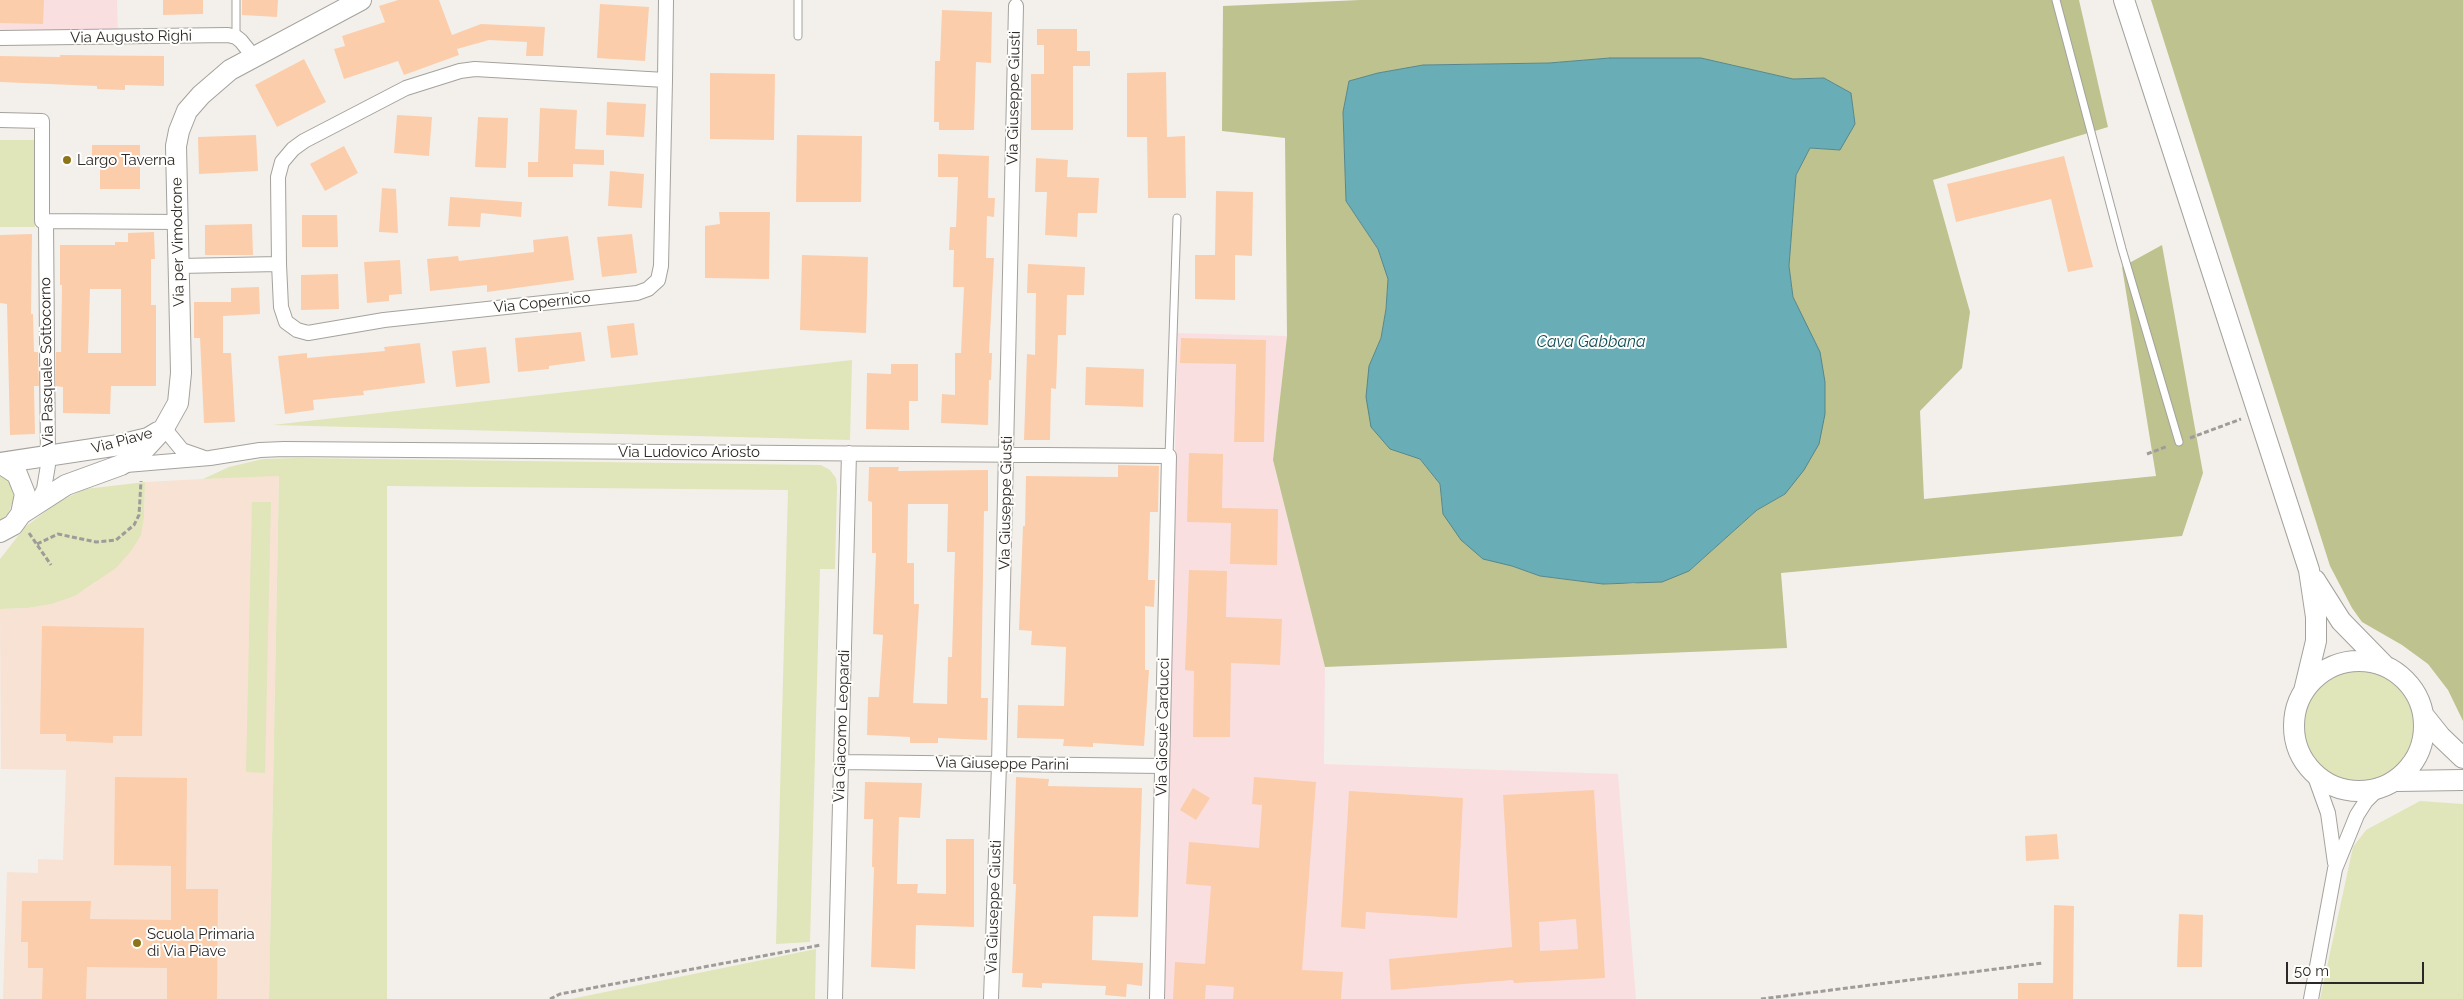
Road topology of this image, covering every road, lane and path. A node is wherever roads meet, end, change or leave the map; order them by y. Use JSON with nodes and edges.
{"nodes":[{"id":1,"x":236,"y":0,"type":"edge"},
{"id":2,"x":361,"y":0,"type":"edge"},
{"id":3,"x":666,"y":0,"type":"edge"},
{"id":4,"x":798,"y":0,"type":"edge"},
{"id":5,"x":2056,"y":0,"type":"edge"},
{"id":6,"x":2124,"y":0,"type":"edge"},
{"id":7,"x":1016,"y":6,"type":"dead end"},
{"id":8,"x":798,"y":36,"type":"dead end"},
{"id":9,"x":236,"y":37,"type":"junction"},
{"id":10,"x":0,"y":38,"type":"edge"},
{"id":11,"x":253,"y":56,"type":"junction"},
{"id":12,"x":665,"y":80,"type":"junction"},
{"id":13,"x":0,"y":120,"type":"edge"},
{"id":14,"x":1176,"y":218,"type":"dead end"},
{"id":15,"x":46,"y":221,"type":"junction"},
{"id":16,"x":178,"y":222,"type":"junction"},
{"id":17,"x":279,"y":264,"type":"junction"},
{"id":18,"x":179,"y":266,"type":"junction"},
{"id":19,"x":2258,"y":413,"type":"junction"},
{"id":20,"x":164,"y":428,"type":"junction"},
{"id":21,"x":2179,"y":442,"type":"junction"},
{"id":22,"x":849,"y":453,"type":"junction"},
{"id":23,"x":1007,"y":454,"type":"junction"},
{"id":24,"x":2147,"y":454,"type":"dead end"},
{"id":25,"x":120,"y":455,"type":"junction"},
{"id":26,"x":1169,"y":456,"type":"junction"},
{"id":27,"x":48,"y":457,"type":"junction"},
{"id":28,"x":210,"y":458,"type":"junction"},
{"id":29,"x":0,"y":463,"type":"edge"},
{"id":30,"x":141,"y":481,"type":"dead end"},
{"id":31,"x":38,"y":501,"type":"junction"},
{"id":32,"x":11,"y":528,"type":"edge"},
{"id":33,"x":37,"y":544,"type":"junction"},
{"id":34,"x":51,"y":565,"type":"dead end"},
{"id":35,"x":2309,"y":570,"type":"junction"},
{"id":36,"x":2384,"y":665,"type":"junction"},
{"id":37,"x":2304,"y":691,"type":"junction"},
{"id":38,"x":2425,"y":717,"type":"junction"},
{"id":39,"x":2463,"y":758,"type":"edge"},
{"id":40,"x":841,"y":762,"type":"junction"},
{"id":41,"x":999,"y":764,"type":"junction"},
{"id":42,"x":1162,"y":766,"type":"junction"},
{"id":43,"x":2314,"y":774,"type":"junction"},
{"id":44,"x":2397,"y":780,"type":"junction"},
{"id":45,"x":2463,"y":780,"type":"edge"},
{"id":46,"x":2377,"y":790,"type":"junction"},
{"id":47,"x":2335,"y":870,"type":"junction"},
{"id":48,"x":836,"y":950,"type":"junction"},
{"id":49,"x":2043,"y":963,"type":"dead end"},
{"id":50,"x":550,"y":999,"type":"edge"},
{"id":51,"x":835,"y":999,"type":"edge"},
{"id":52,"x":991,"y":999,"type":"edge"},
{"id":53,"x":1156,"y":999,"type":"edge"},
{"id":54,"x":1761,"y":999,"type":"edge"},
{"id":55,"x":2311,"y":999,"type":"edge"}],
"edges":[{"from":1,"to":9,"type":"lane"},
{"from":2,"to":11,"type":"street","name":"Via per Vimodrone"},
{"from":3,"to":12,"type":"street","name":"Via Copernico"},
{"from":4,"to":8,"type":"lane"},
{"from":5,"to":21,"type":"lane"},
{"from":6,"to":19,"type":"street"},
{"from":7,"to":23,"type":"street","name":"Via Giuseppe Giusti"},
{"from":9,"to":10,"type":"street","name":"Via Augusto Righi"},
{"from":9,"to":11,"type":"street"},
{"from":11,"to":16,"type":"street","name":"Via per Vimodrone"},
{"from":12,"to":17,"type":"street","name":"Via Copernico"},
{"from":12,"to":17,"type":"street","name":"Via Copernico"},
{"from":13,"to":15,"type":"street"},
{"from":14,"to":26,"type":"lane"},
{"from":15,"to":16,"type":"street"},
{"from":15,"to":27,"type":"street","name":"Via Pasquale Sottocorno"},
{"from":16,"to":18,"type":"street","name":"Via per Vimodrone"},
{"from":17,"to":18,"type":"street"},
{"from":18,"to":20,"type":"street","name":"Via per Vimodrone"},
{"from":19,"to":21,"type":"path"},
{"from":19,"to":35,"type":"street"},
{"from":20,"to":25,"type":"street","name":"Via Piave"},
{"from":20,"to":28,"type":"street","name":"Via Ludovico Ariosto"},
{"from":21,"to":24,"type":"path"},
{"from":22,"to":23,"type":"street","name":"Via Ludovico Ariosto"},
{"from":22,"to":28,"type":"street","name":"Via Ludovico Ariosto"},
{"from":22,"to":40,"type":"street","name":"Via Giacomo Leopardi"},
{"from":23,"to":26,"type":"street","name":"Via Ludovico Ariosto"},
{"from":23,"to":41,"type":"street","name":"Via Giuseppe Giusti"},
{"from":25,"to":27,"type":"street","name":"Via Piave"},
{"from":25,"to":28,"type":"street","name":"Via Ludovico Ariosto"},
{"from":25,"to":31,"type":"street","name":"Via Piave"},
{"from":26,"to":42,"type":"street","name":"Via Giosuè Carducci"},
{"from":27,"to":29,"type":"street","name":"Via Piave"},
{"from":27,"to":31,"type":"street","name":"Via Pasquale Sottocorno"},
{"from":29,"to":32,"type":"street","name":"Via Piave"},
{"from":30,"to":33,"type":"path"},
{"from":31,"to":32,"type":"street","name":"Via Piave"},
{"from":32,"to":33,"type":"path"},
{"from":33,"to":34,"type":"path"},
{"from":35,"to":36,"type":"street"},
{"from":35,"to":37,"type":"street"},
{"from":36,"to":37,"type":"street"},
{"from":36,"to":38,"type":"street"},
{"from":37,"to":43,"type":"street"},
{"from":38,"to":39,"type":"street"},
{"from":38,"to":44,"type":"street"},
{"from":40,"to":41,"type":"street","name":"Via Giuseppe Parini"},
{"from":40,"to":48,"type":"street","name":"Via Giacomo Leopardi"},
{"from":41,"to":42,"type":"street","name":"Via Giuseppe Parini"},
{"from":41,"to":52,"type":"street","name":"Via Giuseppe Giusti"},
{"from":42,"to":53,"type":"street","name":"Via Giosuè Carducci"},
{"from":43,"to":46,"type":"street"},
{"from":43,"to":47,"type":"street"},
{"from":44,"to":45,"type":"street"},
{"from":44,"to":46,"type":"street"},
{"from":46,"to":47,"type":"street"},
{"from":47,"to":55,"type":"street"},
{"from":48,"to":50,"type":"path"},
{"from":48,"to":51,"type":"street","name":"Via Giacomo Leopardi"},
{"from":49,"to":54,"type":"path"}]}
